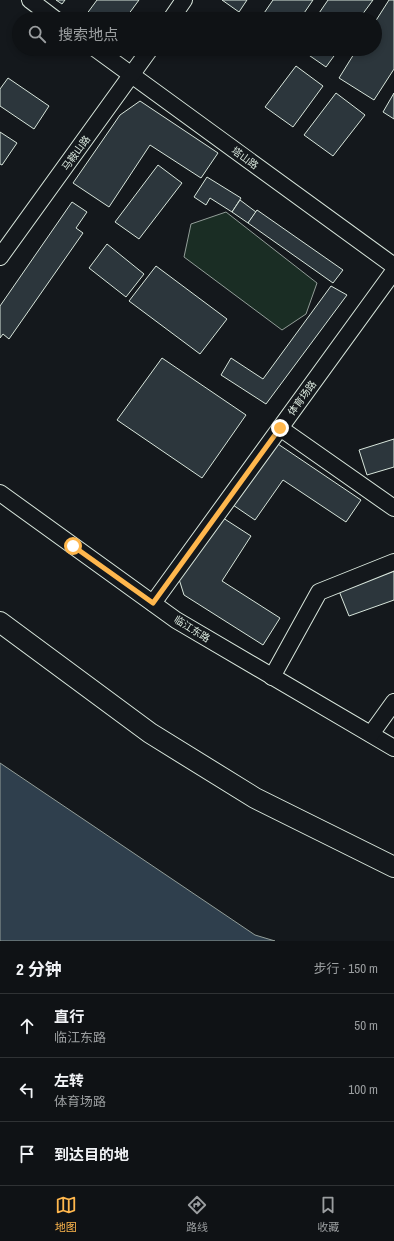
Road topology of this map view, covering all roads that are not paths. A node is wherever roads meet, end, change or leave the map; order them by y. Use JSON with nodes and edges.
{"nodes":[{"id":1,"x":30,"y":0,"type":"edge"},
{"id":2,"x":184,"y":0,"type":"edge"},
{"id":3,"x":46,"y":12,"type":"edge"},
{"id":4,"x":176,"y":12,"type":"edge"},
{"id":5,"x":106,"y":56,"type":"edge"},
{"id":6,"x":145,"y":56,"type":"edge"},
{"id":7,"x":132,"y":75,"type":"junction"},
{"id":8,"x":5,"y":240,"type":"edge"},
{"id":9,"x":0,"y":257,"type":"edge"},
{"id":10,"x":394,"y":266,"type":"edge"},
{"id":11,"x":394,"y":271,"type":"edge"},
{"id":12,"x":280,"y":428,"type":"junction"},
{"id":13,"x":0,"y":493,"type":"edge"},
{"id":14,"x":394,"y":508,"type":"edge"},
{"id":15,"x":394,"y":562,"type":"edge"},
{"id":16,"x":153,"y":603,"type":"junction"},
{"id":17,"x":0,"y":622,"type":"edge"},
{"id":18,"x":272,"y":677,"type":"junction"},
{"id":19,"x":394,"y":702,"type":"edge"},
{"id":20,"x":371,"y":734,"type":"junction"},
{"id":21,"x":394,"y":748,"type":"edge"},
{"id":22,"x":394,"y":866,"type":"edge"}],
"edges":[{"from":1,"to":3,"type":"street"},
{"from":2,"to":4,"type":"street"},
{"from":5,"to":7,"type":"street","name":"塔山路"},
{"from":6,"to":7,"type":"street","name":"马鞍山路"},
{"from":7,"to":8,"type":"street","name":"马鞍山路"},
{"from":7,"to":10,"type":"street","name":"塔山路"},
{"from":8,"to":9,"type":"street","name":"马鞍山路"},
{"from":11,"to":12,"type":"street","name":"体育场路"},
{"from":12,"to":14,"type":"street"},
{"from":12,"to":16,"type":"street","name":"体育场路"},
{"from":13,"to":16,"type":"street","name":"临江东路"},
{"from":15,"to":18,"type":"street"},
{"from":16,"to":18,"type":"street","name":"临江东路"},
{"from":17,"to":22,"type":"main road"},
{"from":18,"to":20,"type":"street","name":"临江东路"},
{"from":19,"to":20,"type":"street"},
{"from":20,"to":21,"type":"street","name":"临江东路"}]}
